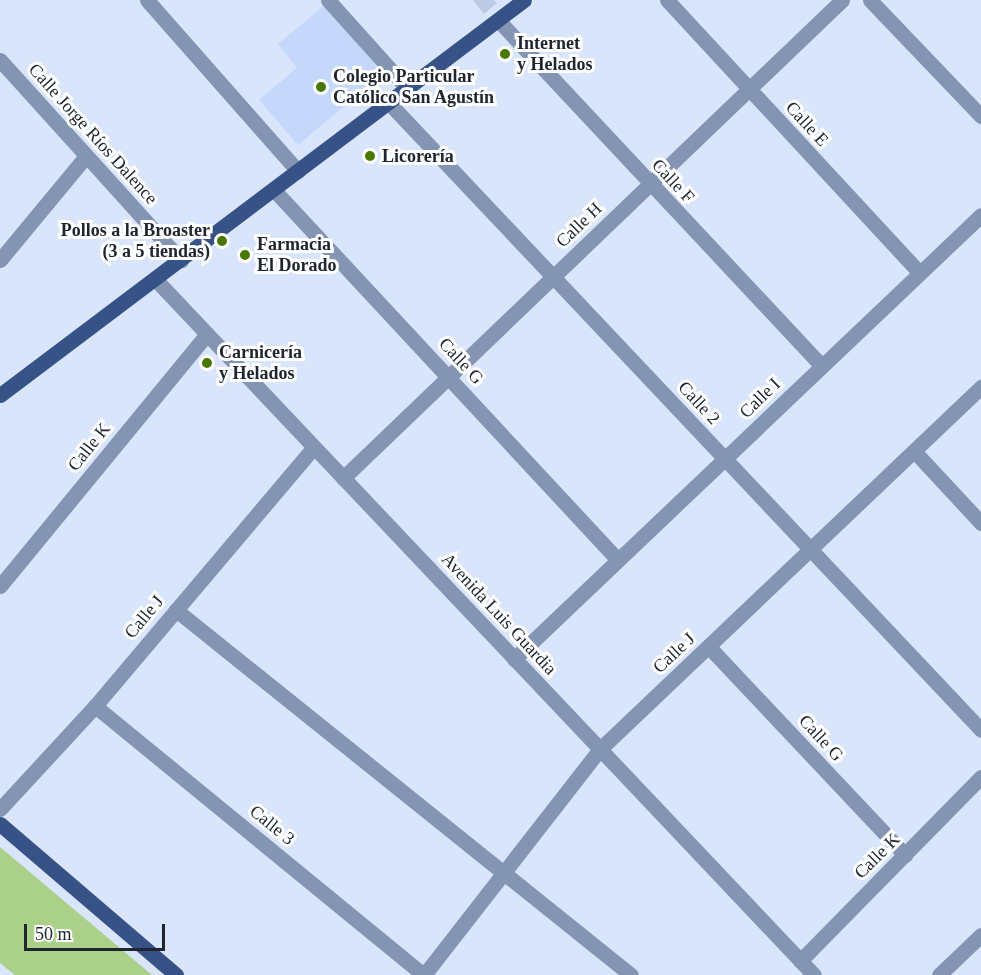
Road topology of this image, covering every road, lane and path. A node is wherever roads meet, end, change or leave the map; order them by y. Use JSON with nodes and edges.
{"nodes":[{"id":1,"x":147,"y":0,"type":"edge"},
{"id":2,"x":328,"y":0,"type":"edge"},
{"id":3,"x":524,"y":0,"type":"edge"},
{"id":4,"x":668,"y":0,"type":"edge"},
{"id":5,"x":842,"y":0,"type":"edge"},
{"id":6,"x":870,"y":0,"type":"edge"},
{"id":7,"x":498,"y":20,"type":"junction"},
{"id":8,"x":0,"y":60,"type":"edge"},
{"id":9,"x":407,"y":88,"type":"junction"},
{"id":10,"x":748,"y":91,"type":"junction"},
{"id":11,"x":389,"y":103,"type":"junction"},
{"id":12,"x":981,"y":116,"type":"edge"},
{"id":13,"x":86,"y":156,"type":"junction"},
{"id":14,"x":298,"y":171,"type":"junction"},
{"id":15,"x":650,"y":184,"type":"junction"},
{"id":16,"x":274,"y":190,"type":"junction"},
{"id":17,"x":981,"y":215,"type":"edge"},
{"id":18,"x":0,"y":260,"type":"edge"},
{"id":19,"x":181,"y":260,"type":"junction"},
{"id":20,"x":920,"y":273,"type":"junction"},
{"id":21,"x":553,"y":277,"type":"junction"},
{"id":22,"x":156,"y":280,"type":"junction"},
{"id":23,"x":207,"y":334,"type":"junction"},
{"id":24,"x":822,"y":366,"type":"junction"},
{"id":25,"x":448,"y":377,"type":"junction"},
{"id":26,"x":981,"y":387,"type":"edge"},
{"id":27,"x":0,"y":395,"type":"edge"},
{"id":28,"x":314,"y":447,"type":"junction"},
{"id":29,"x":915,"y":452,"type":"junction"},
{"id":30,"x":725,"y":458,"type":"junction"},
{"id":31,"x":343,"y":478,"type":"junction"},
{"id":32,"x":981,"y":523,"type":"edge"},
{"id":33,"x":811,"y":550,"type":"junction"},
{"id":34,"x":618,"y":560,"type":"junction"},
{"id":35,"x":0,"y":586,"type":"edge"},
{"id":36,"x":176,"y":610,"type":"junction"},
{"id":37,"x":709,"y":646,"type":"junction"},
{"id":38,"x":514,"y":659,"type":"junction"},
{"id":39,"x":95,"y":706,"type":"junction"},
{"id":40,"x":981,"y":730,"type":"edge"},
{"id":41,"x":600,"y":749,"type":"junction"},
{"id":42,"x":981,"y":777,"type":"edge"},
{"id":43,"x":0,"y":808,"type":"edge"},
{"id":44,"x":0,"y":824,"type":"edge"},
{"id":45,"x":905,"y":855,"type":"junction"},
{"id":46,"x":504,"y":873,"type":"junction"},
{"id":47,"x":980,"y":938,"type":"edge"},
{"id":48,"x":800,"y":961,"type":"junction"},
{"id":49,"x":176,"y":975,"type":"edge"},
{"id":50,"x":424,"y":975,"type":"edge"},
{"id":51,"x":631,"y":975,"type":"edge"},
{"id":52,"x":814,"y":975,"type":"edge"},
{"id":53,"x":939,"y":975,"type":"edge"}],
"edges":[{"from":1,"to":14,"type":"street"},
{"from":2,"to":9,"type":"street"},
{"from":3,"to":7,"type":"main road"},
{"from":4,"to":10,"type":"street","name":"Calle E"},
{"from":5,"to":10,"type":"street","name":"Calle H"},
{"from":6,"to":12,"type":"street"},
{"from":7,"to":9,"type":"main road"},
{"from":7,"to":15,"type":"street","name":"Calle F"},
{"from":8,"to":13,"type":"street","name":"Calle Jorge Ríos Dalence"},
{"from":9,"to":11,"type":"main road"},
{"from":10,"to":15,"type":"street","name":"Calle H"},
{"from":10,"to":20,"type":"street","name":"Calle E"},
{"from":11,"to":14,"type":"main road"},
{"from":11,"to":21,"type":"street","name":"Calle 2"},
{"from":13,"to":18,"type":"street"},
{"from":13,"to":19,"type":"street","name":"Calle Jorge Ríos Dalence"},
{"from":14,"to":16,"type":"main road"},
{"from":15,"to":21,"type":"street","name":"Calle H"},
{"from":15,"to":24,"type":"street","name":"Calle F"},
{"from":16,"to":19,"type":"main road"},
{"from":16,"to":25,"type":"street","name":"Calle G"},
{"from":17,"to":20,"type":"street","name":"Calle I"},
{"from":19,"to":22,"type":"main road"},
{"from":20,"to":24,"type":"street","name":"Calle I"},
{"from":21,"to":25,"type":"street","name":"Calle H"},
{"from":21,"to":30,"type":"street","name":"Calle 2"},
{"from":22,"to":23,"type":"street","name":"Avenida Luis Guardia"},
{"from":22,"to":27,"type":"main road"},
{"from":23,"to":28,"type":"street","name":"Avenida Luis Guardia"},
{"from":23,"to":35,"type":"street","name":"Calle K"},
{"from":24,"to":30,"type":"street","name":"Calle I"},
{"from":25,"to":31,"type":"street","name":"Calle H"},
{"from":25,"to":34,"type":"street","name":"Calle G"},
{"from":26,"to":29,"type":"street","name":"Calle J"},
{"from":28,"to":31,"type":"street","name":"Avenida Luis Guardia"},
{"from":28,"to":36,"type":"street","name":"Calle J"},
{"from":29,"to":32,"type":"street"},
{"from":29,"to":33,"type":"street","name":"Calle J"},
{"from":30,"to":33,"type":"street","name":"Calle 2"},
{"from":30,"to":34,"type":"street","name":"Calle I"},
{"from":31,"to":38,"type":"street","name":"Avenida Luis Guardia"},
{"from":33,"to":37,"type":"street","name":"Calle J"},
{"from":33,"to":40,"type":"street","name":"Calle 2"},
{"from":34,"to":38,"type":"street","name":"Calle I"},
{"from":36,"to":39,"type":"street","name":"Calle J"},
{"from":36,"to":46,"type":"street"},
{"from":37,"to":41,"type":"street","name":"Calle J"},
{"from":37,"to":45,"type":"street","name":"Calle G"},
{"from":38,"to":41,"type":"street","name":"Avenida Luis Guardia"},
{"from":39,"to":43,"type":"street","name":"Calle J"},
{"from":39,"to":50,"type":"street","name":"Calle 3"},
{"from":41,"to":46,"type":"street","name":"Calle J"},
{"from":41,"to":48,"type":"street","name":"Avenida Luis Guardia"},
{"from":42,"to":45,"type":"street","name":"Calle K"},
{"from":44,"to":49,"type":"main road"},
{"from":45,"to":48,"type":"street","name":"Calle K"},
{"from":46,"to":50,"type":"street","name":"Calle J"},
{"from":46,"to":51,"type":"street"},
{"from":47,"to":53,"type":"street"},
{"from":48,"to":52,"type":"street","name":"Avenida Luis Guardia"}]}
